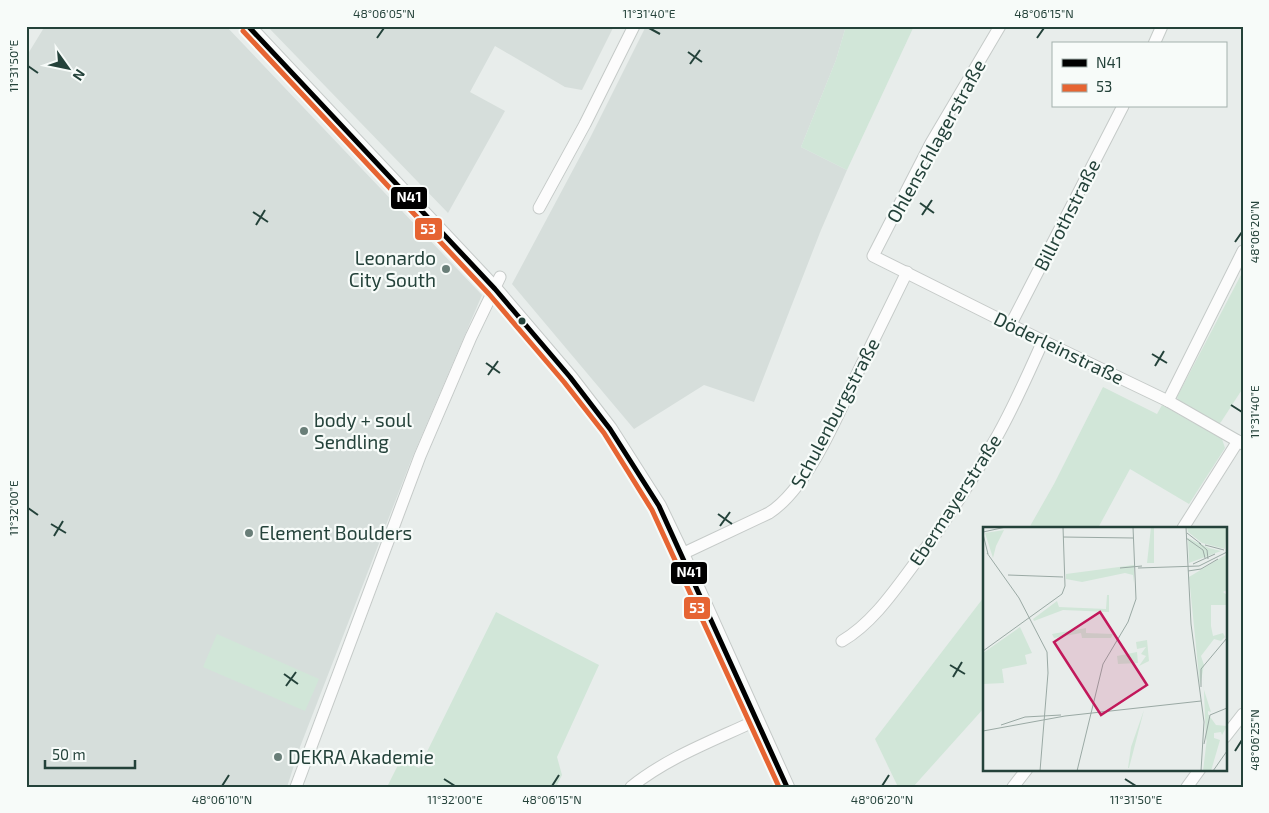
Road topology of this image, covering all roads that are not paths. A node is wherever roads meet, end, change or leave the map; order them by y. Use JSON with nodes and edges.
{"nodes":[{"id":1,"x":248,"y":26,"type":"edge"},
{"id":2,"x":634,"y":26,"type":"edge"},
{"id":3,"x":1000,"y":26,"type":"edge"},
{"id":4,"x":1162,"y":26,"type":"edge"},
{"id":5,"x":1155,"y":42,"type":"edge"},
{"id":6,"x":1122,"y":108,"type":"edge"},
{"id":7,"x":539,"y":208,"type":"dead end"},
{"id":8,"x":1243,"y":251,"type":"edge"},
{"id":9,"x":873,"y":256,"type":"joint"},
{"id":10,"x":906,"y":272,"type":"junction"},
{"id":11,"x":498,"y":283,"type":"junction"},
{"id":12,"x":1011,"y":324,"type":"junction"},
{"id":13,"x":1043,"y":341,"type":"junction"},
{"id":14,"x":1168,"y":401,"type":"junction"},
{"id":15,"x":1240,"y":443,"type":"edge"},
{"id":16,"x":1185,"y":527,"type":"edge"},
{"id":17,"x":682,"y":554,"type":"junction"},
{"id":18,"x":842,"y":641,"type":"dead end"},
{"id":19,"x":1243,"y":714,"type":"edge"},
{"id":20,"x":757,"y":720,"type":"junction"},
{"id":21,"x":1226,"y":736,"type":"edge"},
{"id":22,"x":1026,"y":770,"type":"edge"},
{"id":23,"x":1199,"y":770,"type":"edge"},
{"id":24,"x":296,"y":787,"type":"edge"},
{"id":25,"x":631,"y":787,"type":"edge"},
{"id":26,"x":787,"y":787,"type":"edge"},
{"id":27,"x":1013,"y":787,"type":"edge"},
{"id":28,"x":1187,"y":787,"type":"edge"}],
"edges":[{"from":1,"to":11,"type":"street"},
{"from":2,"to":7,"type":"street"},
{"from":3,"to":9,"type":"street","name":"Ohlenschlagerstraße"},
{"from":4,"to":5,"type":"street"},
{"from":6,"to":12,"type":"street","name":"Billrothstraße"},
{"from":8,"to":14,"type":"street"},
{"from":9,"to":10,"type":"street","name":"Döderleinstraße"},
{"from":10,"to":12,"type":"street","name":"Döderleinstraße"},
{"from":10,"to":17,"type":"street","name":"Schulenburgstraße"},
{"from":11,"to":17,"type":"street"},
{"from":11,"to":24,"type":"street"},
{"from":12,"to":13,"type":"street","name":"Döderleinstraße"},
{"from":13,"to":14,"type":"street","name":"Döderleinstraße"},
{"from":13,"to":18,"type":"street","name":"Ebermayerstraße"},
{"from":14,"to":15,"type":"street","name":"Döderleinstraße"},
{"from":15,"to":16,"type":"street"},
{"from":17,"to":20,"type":"street"},
{"from":19,"to":21,"type":"street"},
{"from":20,"to":25,"type":"street"},
{"from":20,"to":26,"type":"street"},
{"from":22,"to":27,"type":"street"},
{"from":23,"to":28,"type":"street"}]}
